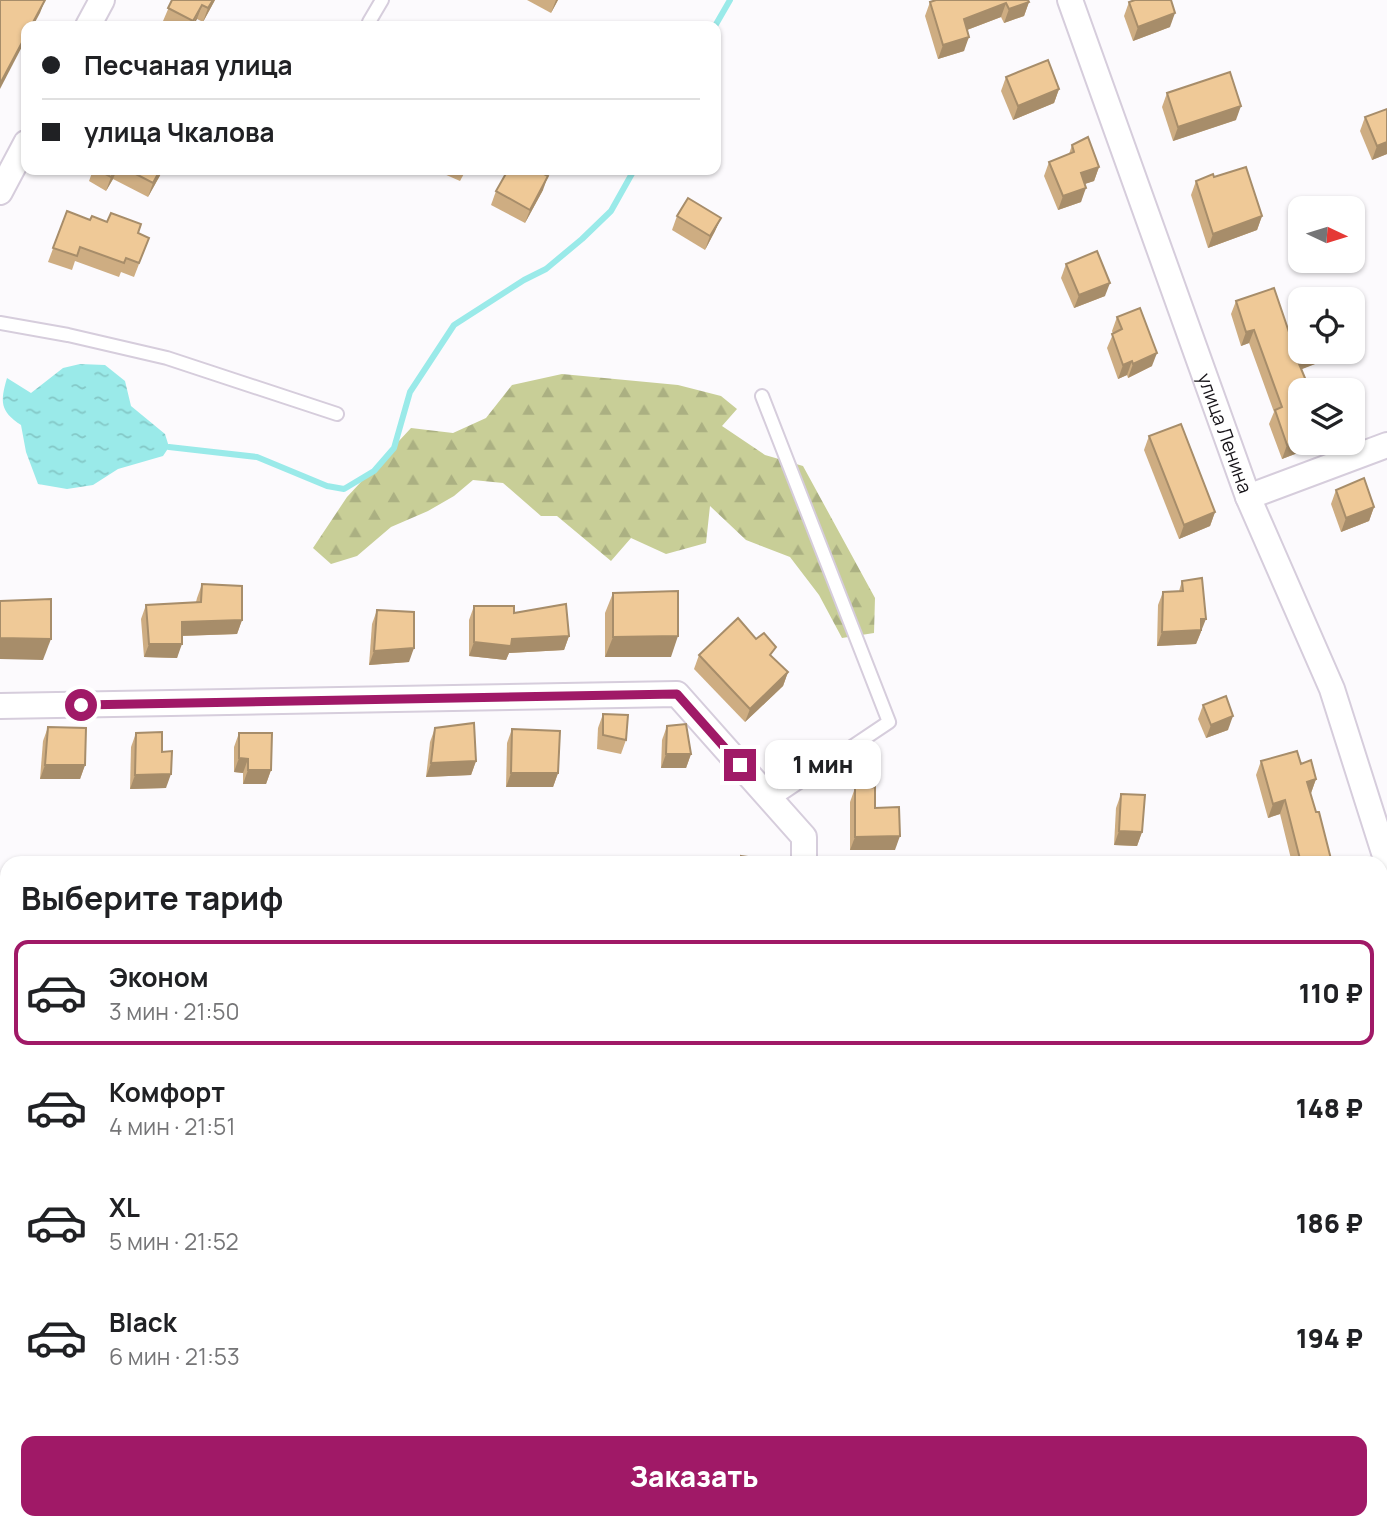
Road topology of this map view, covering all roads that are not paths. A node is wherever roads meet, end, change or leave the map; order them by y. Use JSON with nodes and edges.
{"nodes":[{"id":1,"x":102,"y":0,"type":"edge"},
{"id":2,"x":382,"y":0,"type":"edge"},
{"id":3,"x":1070,"y":0,"type":"edge"},
{"id":4,"x":91,"y":21,"type":"edge"},
{"id":5,"x":370,"y":21,"type":"edge"},
{"id":6,"x":21,"y":152,"type":"edge"},
{"id":7,"x":0,"y":192,"type":"edge"},
{"id":8,"x":0,"y":323,"type":"edge"},
{"id":9,"x":762,"y":396,"type":"dead end"},
{"id":10,"x":337,"y":414,"type":"dead end"},
{"id":11,"x":1387,"y":445,"type":"edge"},
{"id":12,"x":1248,"y":497,"type":"junction"},
{"id":13,"x":0,"y":706,"type":"edge"},
{"id":14,"x":772,"y":801,"type":"junction"},
{"id":15,"x":804,"y":856,"type":"edge"},
{"id":16,"x":1385,"y":856,"type":"edge"}],
"edges":[{"from":1,"to":4,"type":"street"},
{"from":2,"to":5,"type":"lane"},
{"from":3,"to":12,"type":"street","name":"улица Ленина"},
{"from":6,"to":7,"type":"street"},
{"from":8,"to":10,"type":"lane"},
{"from":9,"to":14,"type":"lane"},
{"from":11,"to":12,"type":"street"},
{"from":12,"to":16,"type":"street","name":"улица Ленина"},
{"from":13,"to":14,"type":"street"},
{"from":14,"to":15,"type":"street"}]}
